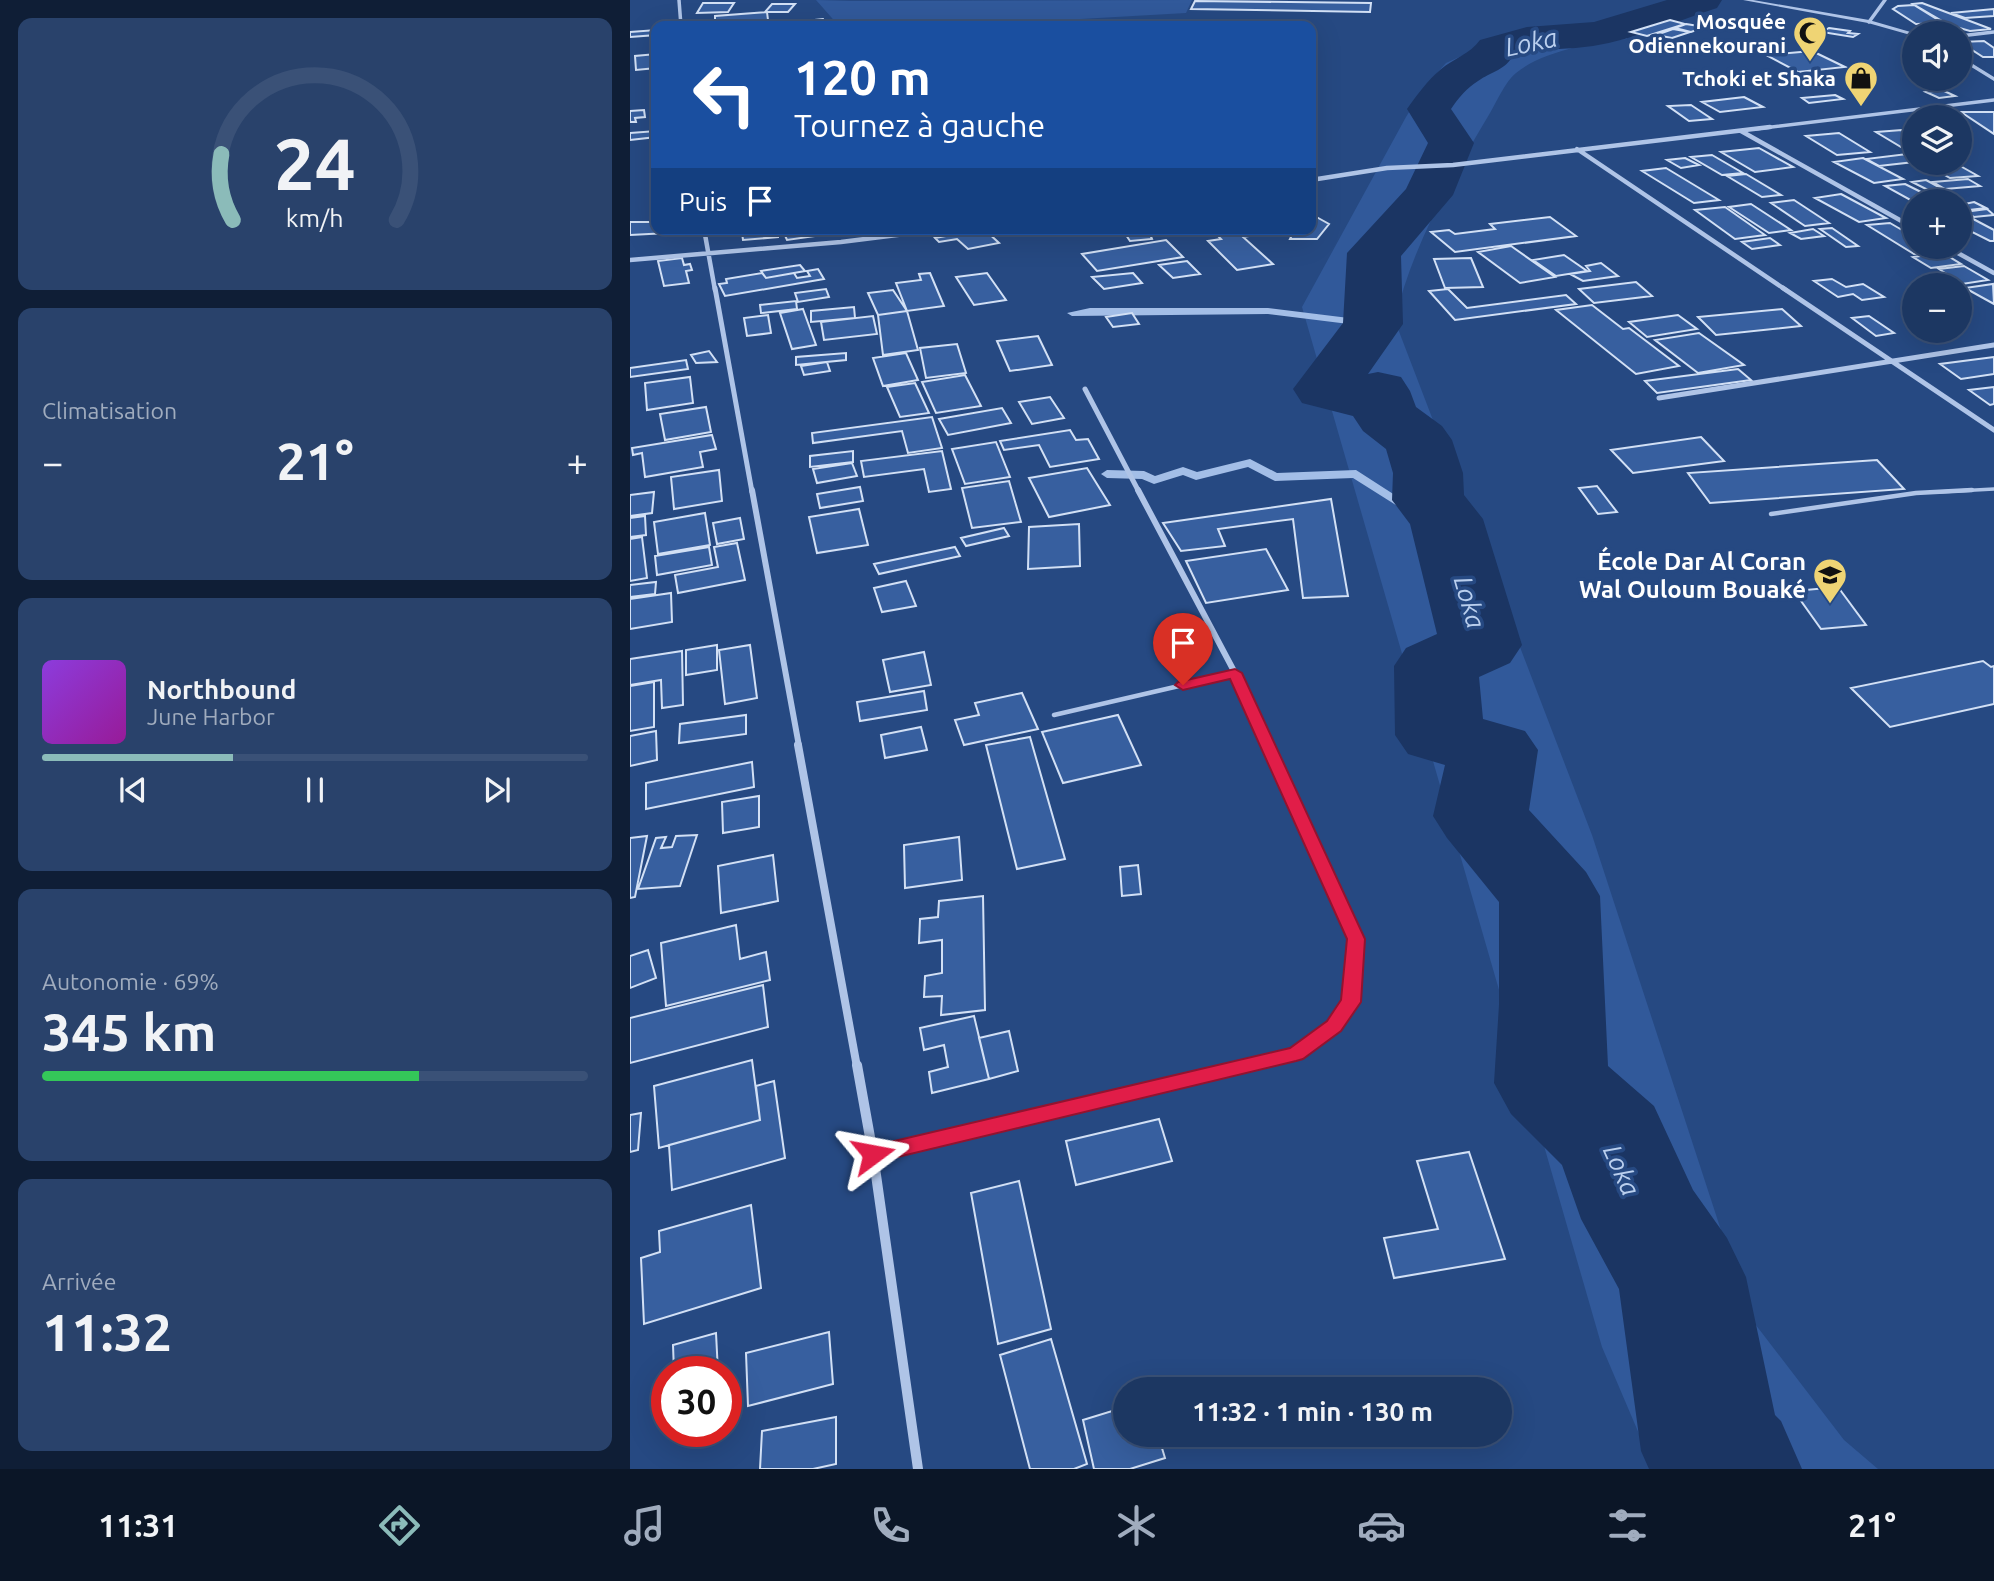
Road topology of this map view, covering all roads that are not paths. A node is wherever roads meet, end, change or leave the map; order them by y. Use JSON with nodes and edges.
{"nodes":[{"id":1,"x":679,"y":0,"type":"edge"},
{"id":2,"x":1745,"y":0,"type":"edge"},
{"id":3,"x":1885,"y":0,"type":"edge"},
{"id":4,"x":681,"y":21,"type":"edge"},
{"id":5,"x":1869,"y":22,"type":"junction"},
{"id":6,"x":1902,"y":32,"type":"edge"},
{"id":7,"x":1994,"y":32,"type":"edge"},
{"id":8,"x":1972,"y":35,"type":"edge"},
{"id":9,"x":1972,"y":65,"type":"edge"},
{"id":10,"x":1994,"y":79,"type":"edge"},
{"id":11,"x":1994,"y":100,"type":"edge"},
{"id":12,"x":1740,"y":131,"type":"junction"},
{"id":13,"x":1577,"y":149,"type":"junction"},
{"id":14,"x":1316,"y":179,"type":"edge"},
{"id":15,"x":1902,"y":221,"type":"edge"},
{"id":16,"x":704,"y":235,"type":"edge"},
{"id":17,"x":898,"y":235,"type":"edge"},
{"id":18,"x":706,"y":253,"type":"junction"},
{"id":19,"x":1969,"y":259,"type":"edge"},
{"id":20,"x":630,"y":260,"type":"edge"},
{"id":21,"x":1994,"y":273,"type":"edge"},
{"id":22,"x":1994,"y":345,"type":"edge"},
{"id":23,"x":1893,"y":361,"type":"junction"},
{"id":24,"x":1085,"y":389,"type":"dead end"},
{"id":25,"x":1659,"y":398,"type":"dead end"},
{"id":26,"x":1994,"y":430,"type":"edge"},
{"id":27,"x":1994,"y":489,"type":"edge"},
{"id":28,"x":1771,"y":514,"type":"dead end"},
{"id":29,"x":1235,"y":673,"type":"junction"},
{"id":30,"x":1054,"y":715,"type":"dead end"},
{"id":31,"x":873,"y":1154,"type":"junction"},
{"id":32,"x":918,"y":1469,"type":"edge"}],
"edges":[{"from":1,"to":4,"type":"street"},
{"from":2,"to":5,"type":"street"},
{"from":3,"to":5,"type":"street"},
{"from":5,"to":6,"type":"street"},
{"from":7,"to":8,"type":"street"},
{"from":9,"to":10,"type":"street"},
{"from":11,"to":12,"type":"street"},
{"from":12,"to":13,"type":"street"},
{"from":12,"to":15,"type":"street"},
{"from":13,"to":14,"type":"street"},
{"from":13,"to":23,"type":"street"},
{"from":16,"to":18,"type":"street"},
{"from":17,"to":18,"type":"street"},
{"from":18,"to":20,"type":"street"},
{"from":18,"to":31,"type":"street"},
{"from":19,"to":21,"type":"street"},
{"from":22,"to":23,"type":"street"},
{"from":23,"to":25,"type":"street"},
{"from":23,"to":26,"type":"street"},
{"from":24,"to":29,"type":"street"},
{"from":27,"to":28,"type":"lane"},
{"from":29,"to":30,"type":"lane"},
{"from":29,"to":31,"type":"street"},
{"from":31,"to":32,"type":"street"}]}
